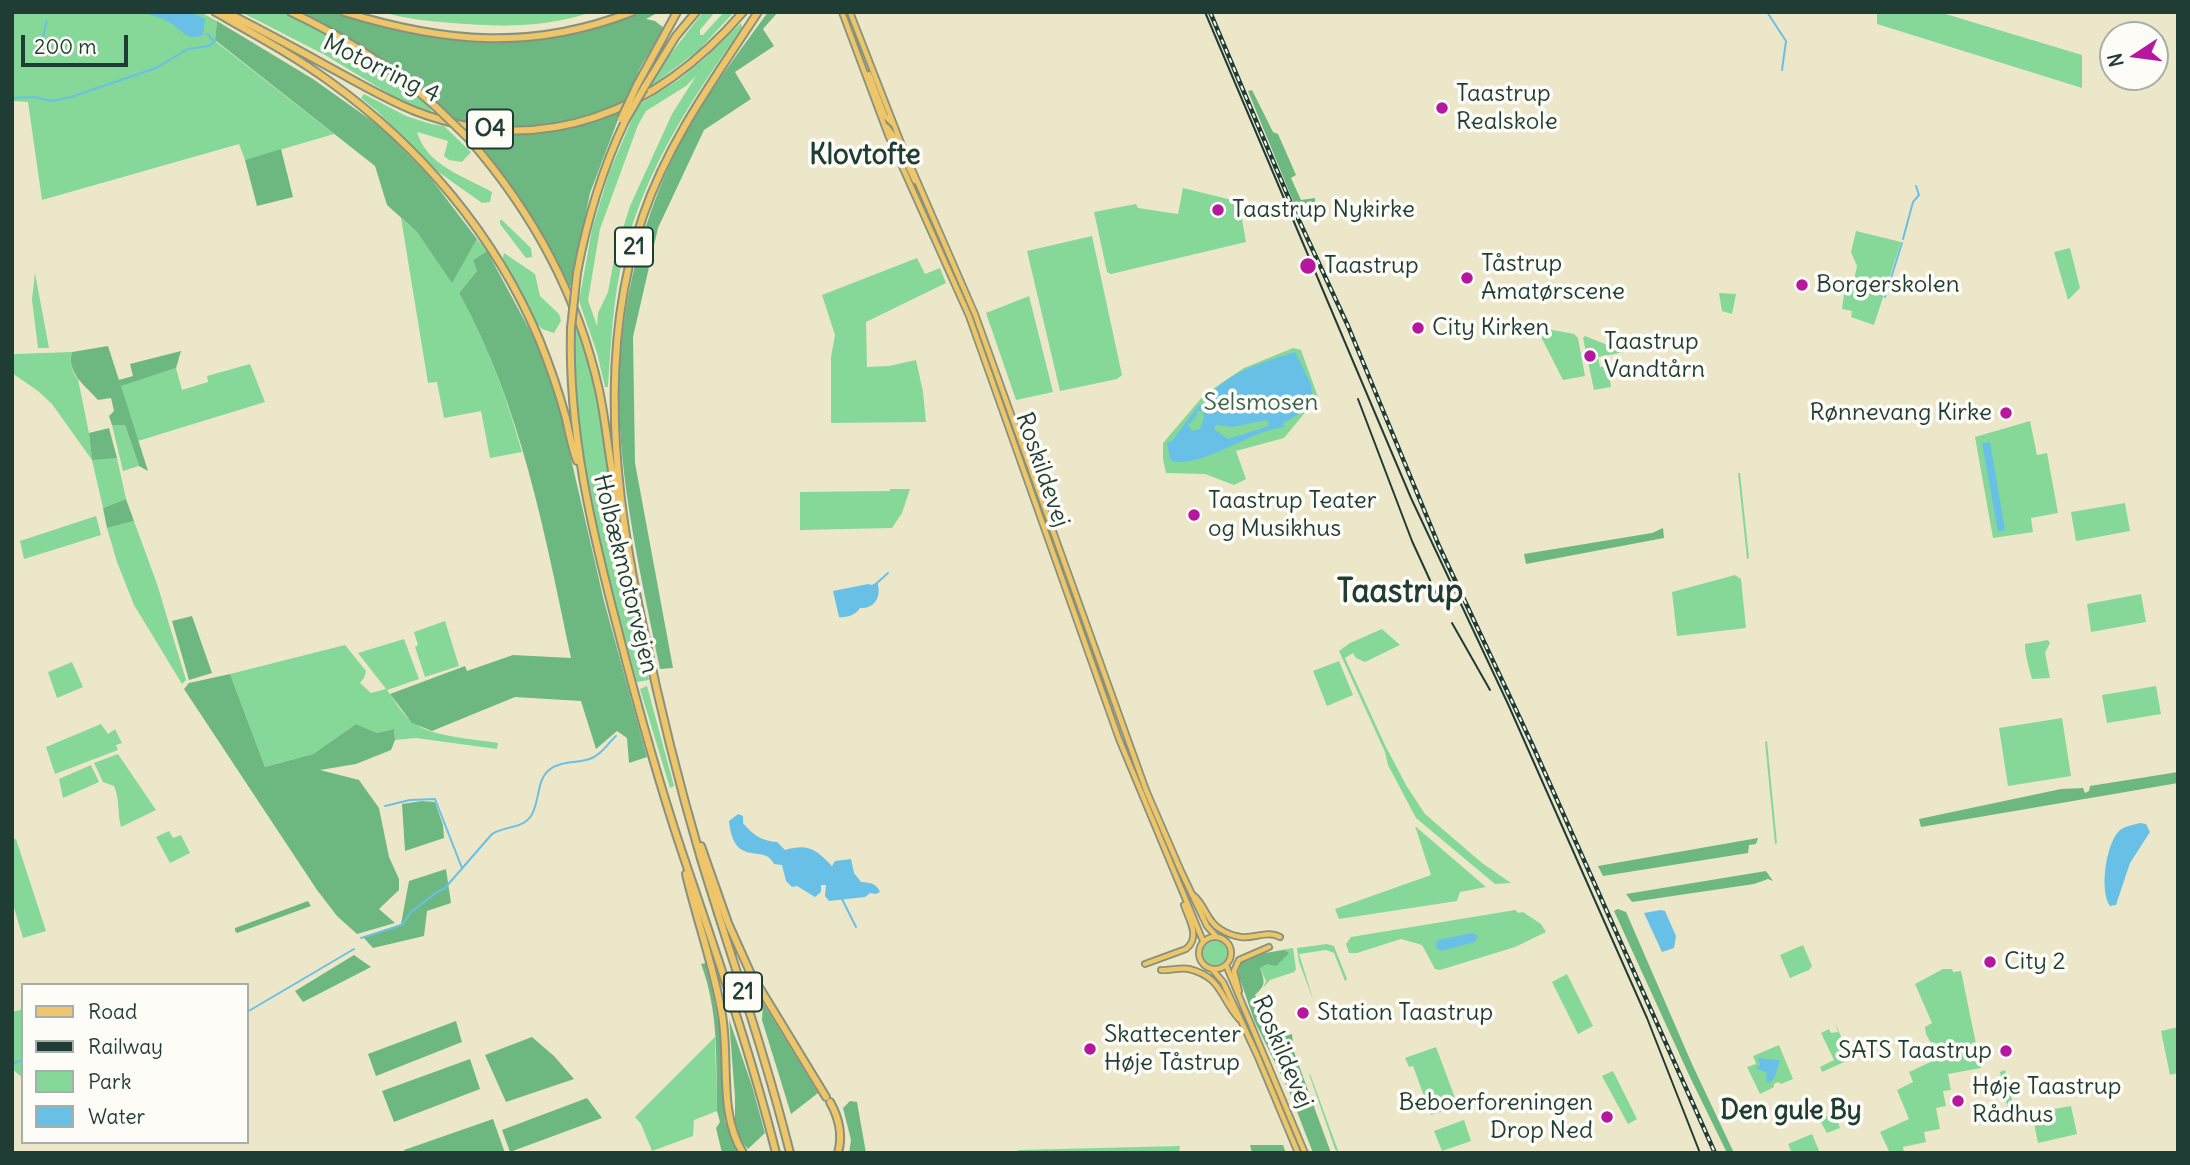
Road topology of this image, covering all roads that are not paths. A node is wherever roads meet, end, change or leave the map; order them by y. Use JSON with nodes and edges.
{"nodes":[{"id":1,"x":215,"y":12,"type":"edge"},
{"id":2,"x":226,"y":12,"type":"edge"},
{"id":3,"x":291,"y":12,"type":"edge"},
{"id":4,"x":344,"y":12,"type":"edge"},
{"id":5,"x":632,"y":12,"type":"edge"},
{"id":6,"x":677,"y":12,"type":"edge"},
{"id":7,"x":696,"y":12,"type":"edge"},
{"id":8,"x":743,"y":12,"type":"edge"},
{"id":9,"x":760,"y":12,"type":"edge"},
{"id":10,"x":846,"y":12,"type":"edge"},
{"id":11,"x":848,"y":26,"type":"junction"},
{"id":12,"x":640,"y":86,"type":"junction"},
{"id":13,"x":884,"y":125,"type":"junction"},
{"id":14,"x":894,"y":126,"type":"junction"},
{"id":15,"x":929,"y":207,"type":"junction"},
{"id":16,"x":580,"y":469,"type":"junction"},
{"id":17,"x":621,"y":513,"type":"junction"},
{"id":18,"x":693,"y":831,"type":"junction"},
{"id":19,"x":681,"y":848,"type":"junction"},
{"id":20,"x":1175,"y":875,"type":"junction"},
{"id":21,"x":1192,"y":894,"type":"junction"},
{"id":22,"x":1216,"y":936,"type":"junction"},
{"id":23,"x":1280,"y":937,"type":"dead end"},
{"id":24,"x":1203,"y":941,"type":"junction"},
{"id":25,"x":1269,"y":947,"type":"dead end"},
{"id":26,"x":1144,"y":964,"type":"dead end"},
{"id":27,"x":1226,"y":965,"type":"junction"},
{"id":28,"x":1212,"y":969,"type":"junction"},
{"id":29,"x":1161,"y":970,"type":"dead end"},
{"id":30,"x":1239,"y":994,"type":"junction"},
{"id":31,"x":1242,"y":1022,"type":"junction"},
{"id":32,"x":743,"y":1153,"type":"edge"},
{"id":33,"x":776,"y":1153,"type":"edge"},
{"id":34,"x":790,"y":1153,"type":"edge"},
{"id":35,"x":838,"y":1153,"type":"edge"},
{"id":36,"x":1298,"y":1153,"type":"edge"},
{"id":37,"x":1305,"y":1153,"type":"edge"}],
"edges":[{"from":1,"to":16,"type":"highway"},
{"from":2,"to":8,"type":"highway","name":"Motorring 4","number":"O4"},
{"from":3,"to":17,"type":"highway","bridge":true},
{"from":4,"to":5,"type":"highway","name":"Motorring 4"},
{"from":6,"to":12,"type":"highway","number":"21"},
{"from":7,"to":12,"type":"highway","number":"21"},
{"from":9,"to":17,"type":"highway","name":"Holbækmotorvejen","number":"21"},
{"from":10,"to":11,"type":"main road","name":"Roskildevej"},
{"from":10,"to":14,"type":"main road","name":"Roskildevej"},
{"from":11,"to":13,"type":"main road","name":"Roskildevej"},
{"from":11,"to":14,"type":"main road"},
{"from":12,"to":16,"type":"highway","name":"Holbækmotorvejen","number":"21","bridge":true},
{"from":13,"to":15,"type":"main road"},
{"from":13,"to":20,"type":"main road","name":"Roskildevej"},
{"from":14,"to":15,"type":"main road","name":"Roskildevej"},
{"from":15,"to":21,"type":"main road","name":"Roskildevej"},
{"from":16,"to":19,"type":"highway","name":"Holbækmotorvejen","number":"21"},
{"from":17,"to":18,"type":"highway","name":"Holbækmotorvejen","number":"21"},
{"from":18,"to":34,"type":"highway","name":"Holbækmotorvejen","number":"21"},
{"from":18,"to":35,"type":"highway"},
{"from":19,"to":32,"type":"highway"},
{"from":19,"to":33,"type":"highway","name":"Holbækmotorvejen","number":"21"},
{"from":20,"to":24,"type":"main road","name":"Roskildevej"},
{"from":20,"to":26,"type":"main road"},
{"from":21,"to":22,"type":"main road","name":"Roskildevej"},
{"from":21,"to":23,"type":"main road"},
{"from":22,"to":24,"type":"main road"},
{"from":22,"to":27,"type":"main road"},
{"from":24,"to":28,"type":"main road"},
{"from":25,"to":30,"type":"main road"},
{"from":27,"to":28,"type":"main road"},
{"from":27,"to":30,"type":"main road","name":"Roskildevej"},
{"from":28,"to":31,"type":"main road","name":"Roskildevej"},
{"from":29,"to":31,"type":"main road"},
{"from":30,"to":37,"type":"main road","name":"Roskildevej"},
{"from":31,"to":36,"type":"main road","name":"Roskildevej"}]}
